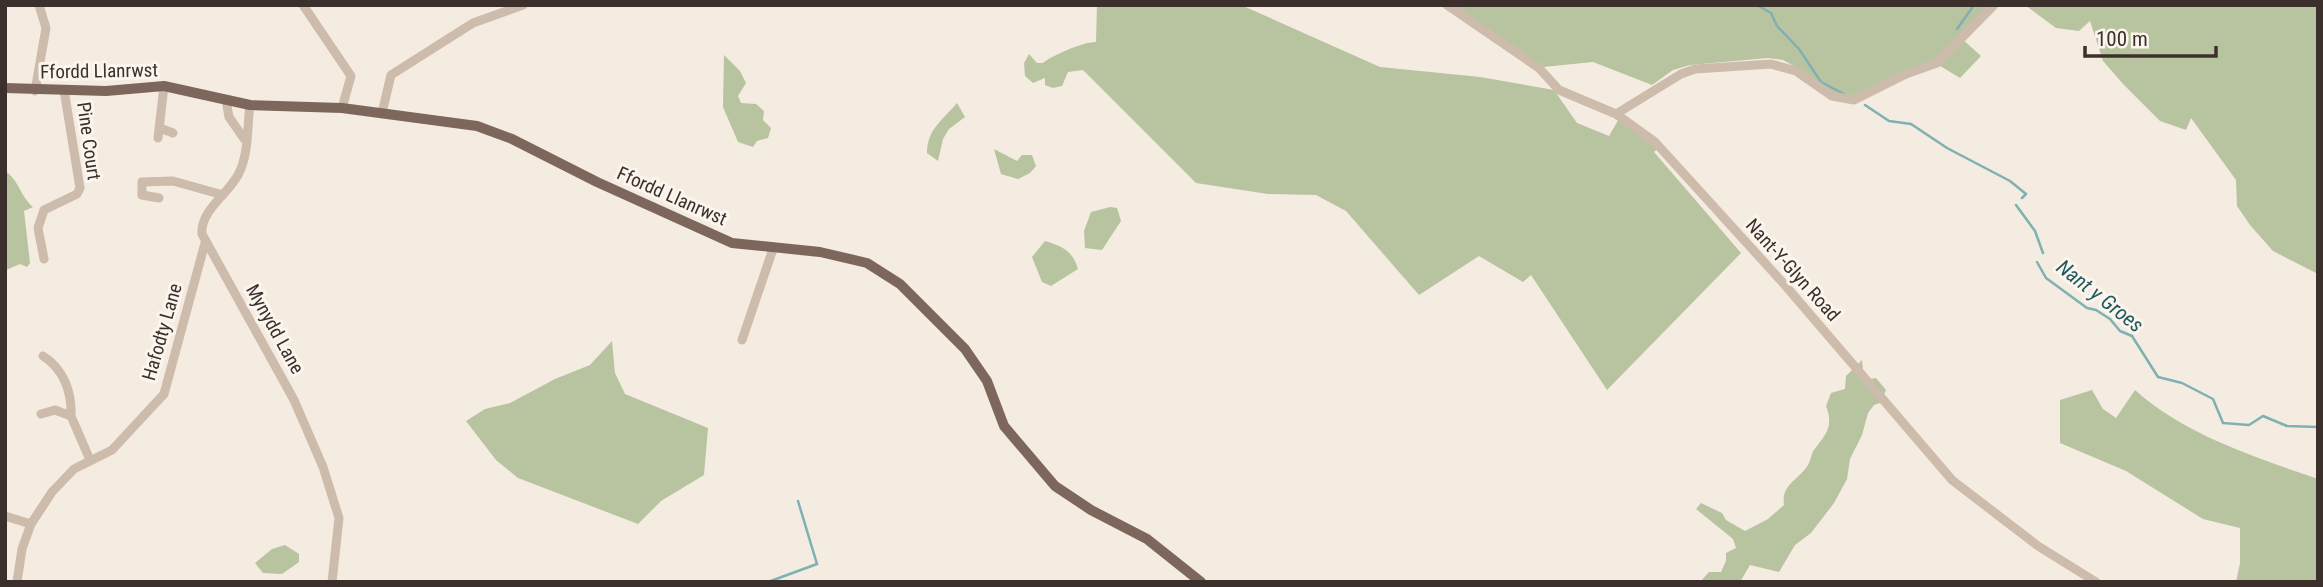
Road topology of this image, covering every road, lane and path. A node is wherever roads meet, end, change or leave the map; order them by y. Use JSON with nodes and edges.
{"nodes":[{"id":1,"x":40,"y":5,"type":"edge"},
{"id":2,"x":303,"y":5,"type":"edge"},
{"id":3,"x":523,"y":5,"type":"edge"},
{"id":4,"x":1447,"y":5,"type":"edge"},
{"id":5,"x":1994,"y":5,"type":"edge"},
{"id":6,"x":164,"y":86,"type":"junction"},
{"id":7,"x":5,"y":88,"type":"edge"},
{"id":8,"x":64,"y":90,"type":"junction"},
{"id":9,"x":36,"y":91,"type":"junction"},
{"id":10,"x":226,"y":100,"type":"junction"},
{"id":11,"x":250,"y":105,"type":"junction"},
{"id":12,"x":342,"y":108,"type":"junction"},
{"id":13,"x":382,"y":113,"type":"junction"},
{"id":14,"x":1616,"y":114,"type":"junction"},
{"id":15,"x":173,"y":133,"type":"dead end"},
{"id":16,"x":246,"y":142,"type":"junction"},
{"id":17,"x":223,"y":195,"type":"junction"},
{"id":18,"x":159,"y":198,"type":"dead end"},
{"id":19,"x":205,"y":243,"type":"junction"},
{"id":20,"x":773,"y":249,"type":"junction"},
{"id":21,"x":44,"y":259,"type":"dead end"},
{"id":22,"x":742,"y":340,"type":"dead end"},
{"id":23,"x":43,"y":356,"type":"dead end"},
{"id":24,"x":41,"y":414,"type":"dead end"},
{"id":25,"x":71,"y":416,"type":"junction"},
{"id":26,"x":90,"y":460,"type":"junction"},
{"id":27,"x":5,"y":516,"type":"edge"},
{"id":28,"x":31,"y":524,"type":"junction"},
{"id":29,"x":17,"y":582,"type":"edge"},
{"id":30,"x":332,"y":582,"type":"edge"},
{"id":31,"x":1201,"y":582,"type":"edge"},
{"id":32,"x":2096,"y":582,"type":"edge"}],
"edges":[{"from":1,"to":9,"type":"street"},
{"from":2,"to":12,"type":"street"},
{"from":3,"to":13,"type":"street"},
{"from":4,"to":14,"type":"street","name":"Nant-Y-Glyn Road"},
{"from":5,"to":14,"type":"street"},
{"from":6,"to":8,"type":"main road","name":"Ffordd Llanrwst"},
{"from":6,"to":10,"type":"main road","name":"Ffordd Llanrwst"},
{"from":6,"to":15,"type":"street"},
{"from":7,"to":9,"type":"main road","name":"Ffordd Llanrwst"},
{"from":8,"to":9,"type":"main road","name":"Ffordd Llanrwst"},
{"from":8,"to":21,"type":"street","name":"Pine Court"},
{"from":10,"to":11,"type":"main road","name":"Ffordd Llanrwst"},
{"from":10,"to":16,"type":"street"},
{"from":11,"to":12,"type":"main road","name":"Ffordd Llanrwst"},
{"from":11,"to":16,"type":"street"},
{"from":12,"to":13,"type":"main road","name":"Ffordd Llanrwst"},
{"from":13,"to":20,"type":"main road","name":"Ffordd Llanrwst"},
{"from":14,"to":32,"type":"street","name":"Nant-Y-Glyn Road"},
{"from":16,"to":17,"type":"street"},
{"from":17,"to":18,"type":"street"},
{"from":17,"to":19,"type":"street"},
{"from":19,"to":26,"type":"street","name":"Hafodty Lane"},
{"from":19,"to":30,"type":"street","name":"Mynydd Lane"},
{"from":20,"to":22,"type":"street"},
{"from":20,"to":31,"type":"main road","name":"Ffordd Llanrwst"},
{"from":23,"to":25,"type":"street"},
{"from":24,"to":25,"type":"street"},
{"from":25,"to":26,"type":"street"},
{"from":26,"to":28,"type":"street","name":"Hafodty Lane"},
{"from":27,"to":28,"type":"street"},
{"from":28,"to":29,"type":"street","name":"Hafodty Lane"}]}
